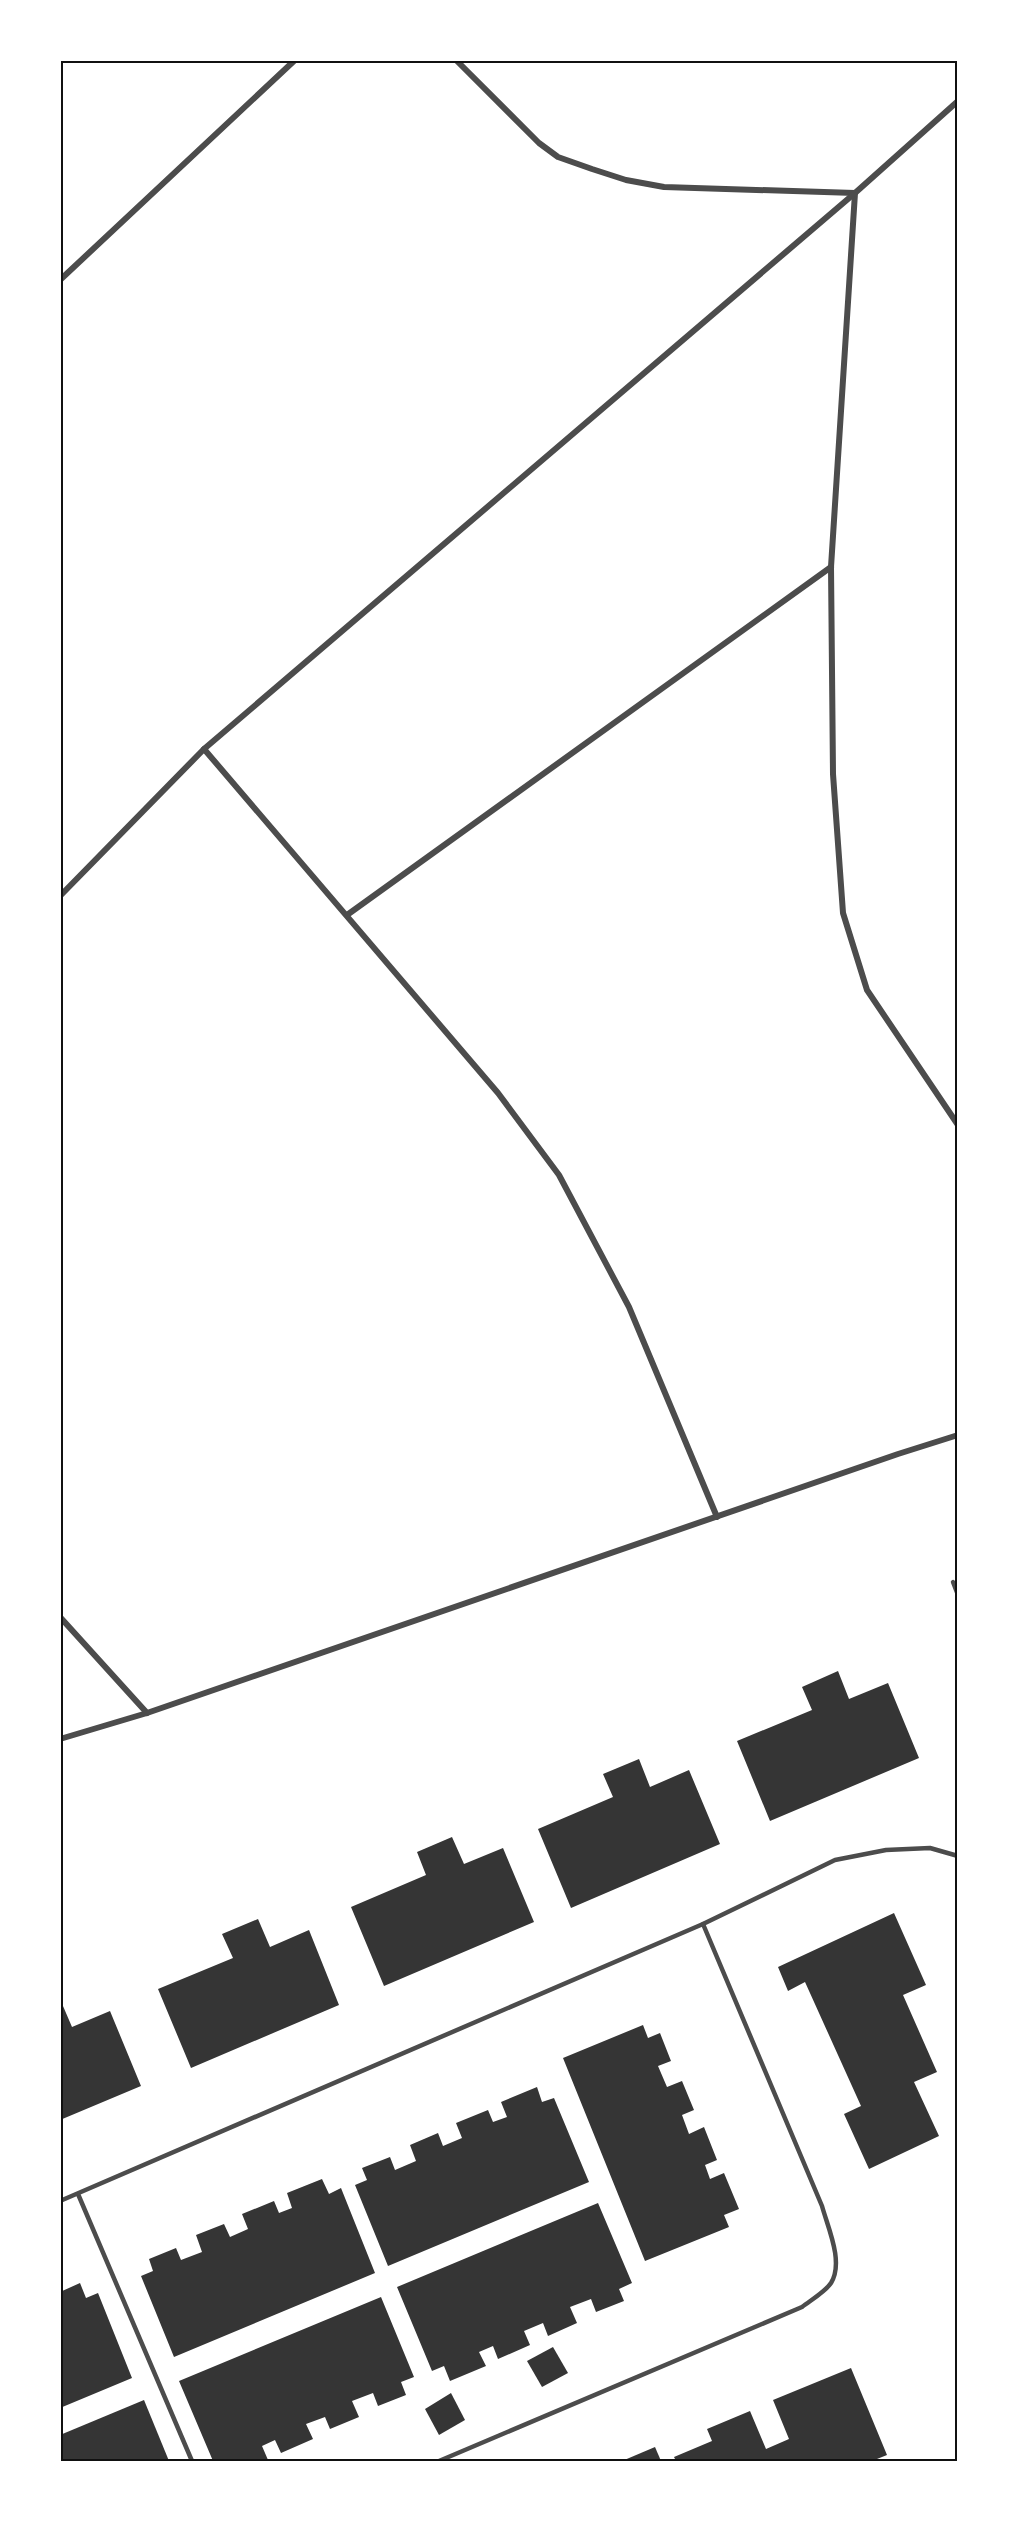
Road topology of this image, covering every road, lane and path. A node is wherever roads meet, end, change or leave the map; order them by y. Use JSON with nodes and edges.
{"nodes":[{"id":1,"x":295,"y":60,"type":"edge"},
{"id":2,"x":456,"y":60,"type":"edge"},
{"id":3,"x":958,"y":101,"type":"edge"},
{"id":4,"x":855,"y":193,"type":"junction"},
{"id":5,"x":60,"y":280,"type":"edge"},
{"id":6,"x":831,"y":567,"type":"junction"},
{"id":7,"x":204,"y":749,"type":"junction"},
{"id":8,"x":60,"y":896,"type":"edge"},
{"id":9,"x":347,"y":915,"type":"junction"},
{"id":10,"x":958,"y":1125,"type":"edge"},
{"id":11,"x":958,"y":1435,"type":"edge"},
{"id":12,"x":717,"y":1517,"type":"junction"},
{"id":13,"x":953,"y":1582,"type":"dead end"},
{"id":14,"x":958,"y":1595,"type":"edge"},
{"id":15,"x":60,"y":1617,"type":"edge"},
{"id":16,"x":147,"y":1713,"type":"junction"},
{"id":17,"x":60,"y":1739,"type":"edge"},
{"id":18,"x":958,"y":1856,"type":"edge"},
{"id":19,"x":704,"y":1924,"type":"junction"},
{"id":20,"x":78,"y":2194,"type":"junction"},
{"id":21,"x":60,"y":2201,"type":"edge"},
{"id":22,"x":192,"y":2461,"type":"edge"},
{"id":23,"x":439,"y":2461,"type":"edge"}],
"edges":[{"from":1,"to":5,"type":"street"},
{"from":2,"to":4,"type":"street"},
{"from":3,"to":4,"type":"street"},
{"from":4,"to":6,"type":"street"},
{"from":4,"to":7,"type":"street"},
{"from":6,"to":9,"type":"street"},
{"from":6,"to":10,"type":"street"},
{"from":7,"to":8,"type":"street"},
{"from":7,"to":9,"type":"street"},
{"from":9,"to":12,"type":"street"},
{"from":11,"to":12,"type":"street"},
{"from":12,"to":16,"type":"street"},
{"from":13,"to":14,"type":"lane"},
{"from":15,"to":16,"type":"street"},
{"from":16,"to":17,"type":"street"},
{"from":18,"to":19,"type":"lane"},
{"from":19,"to":20,"type":"lane"},
{"from":19,"to":23,"type":"lane"},
{"from":20,"to":21,"type":"lane"},
{"from":20,"to":22,"type":"lane"}]}
